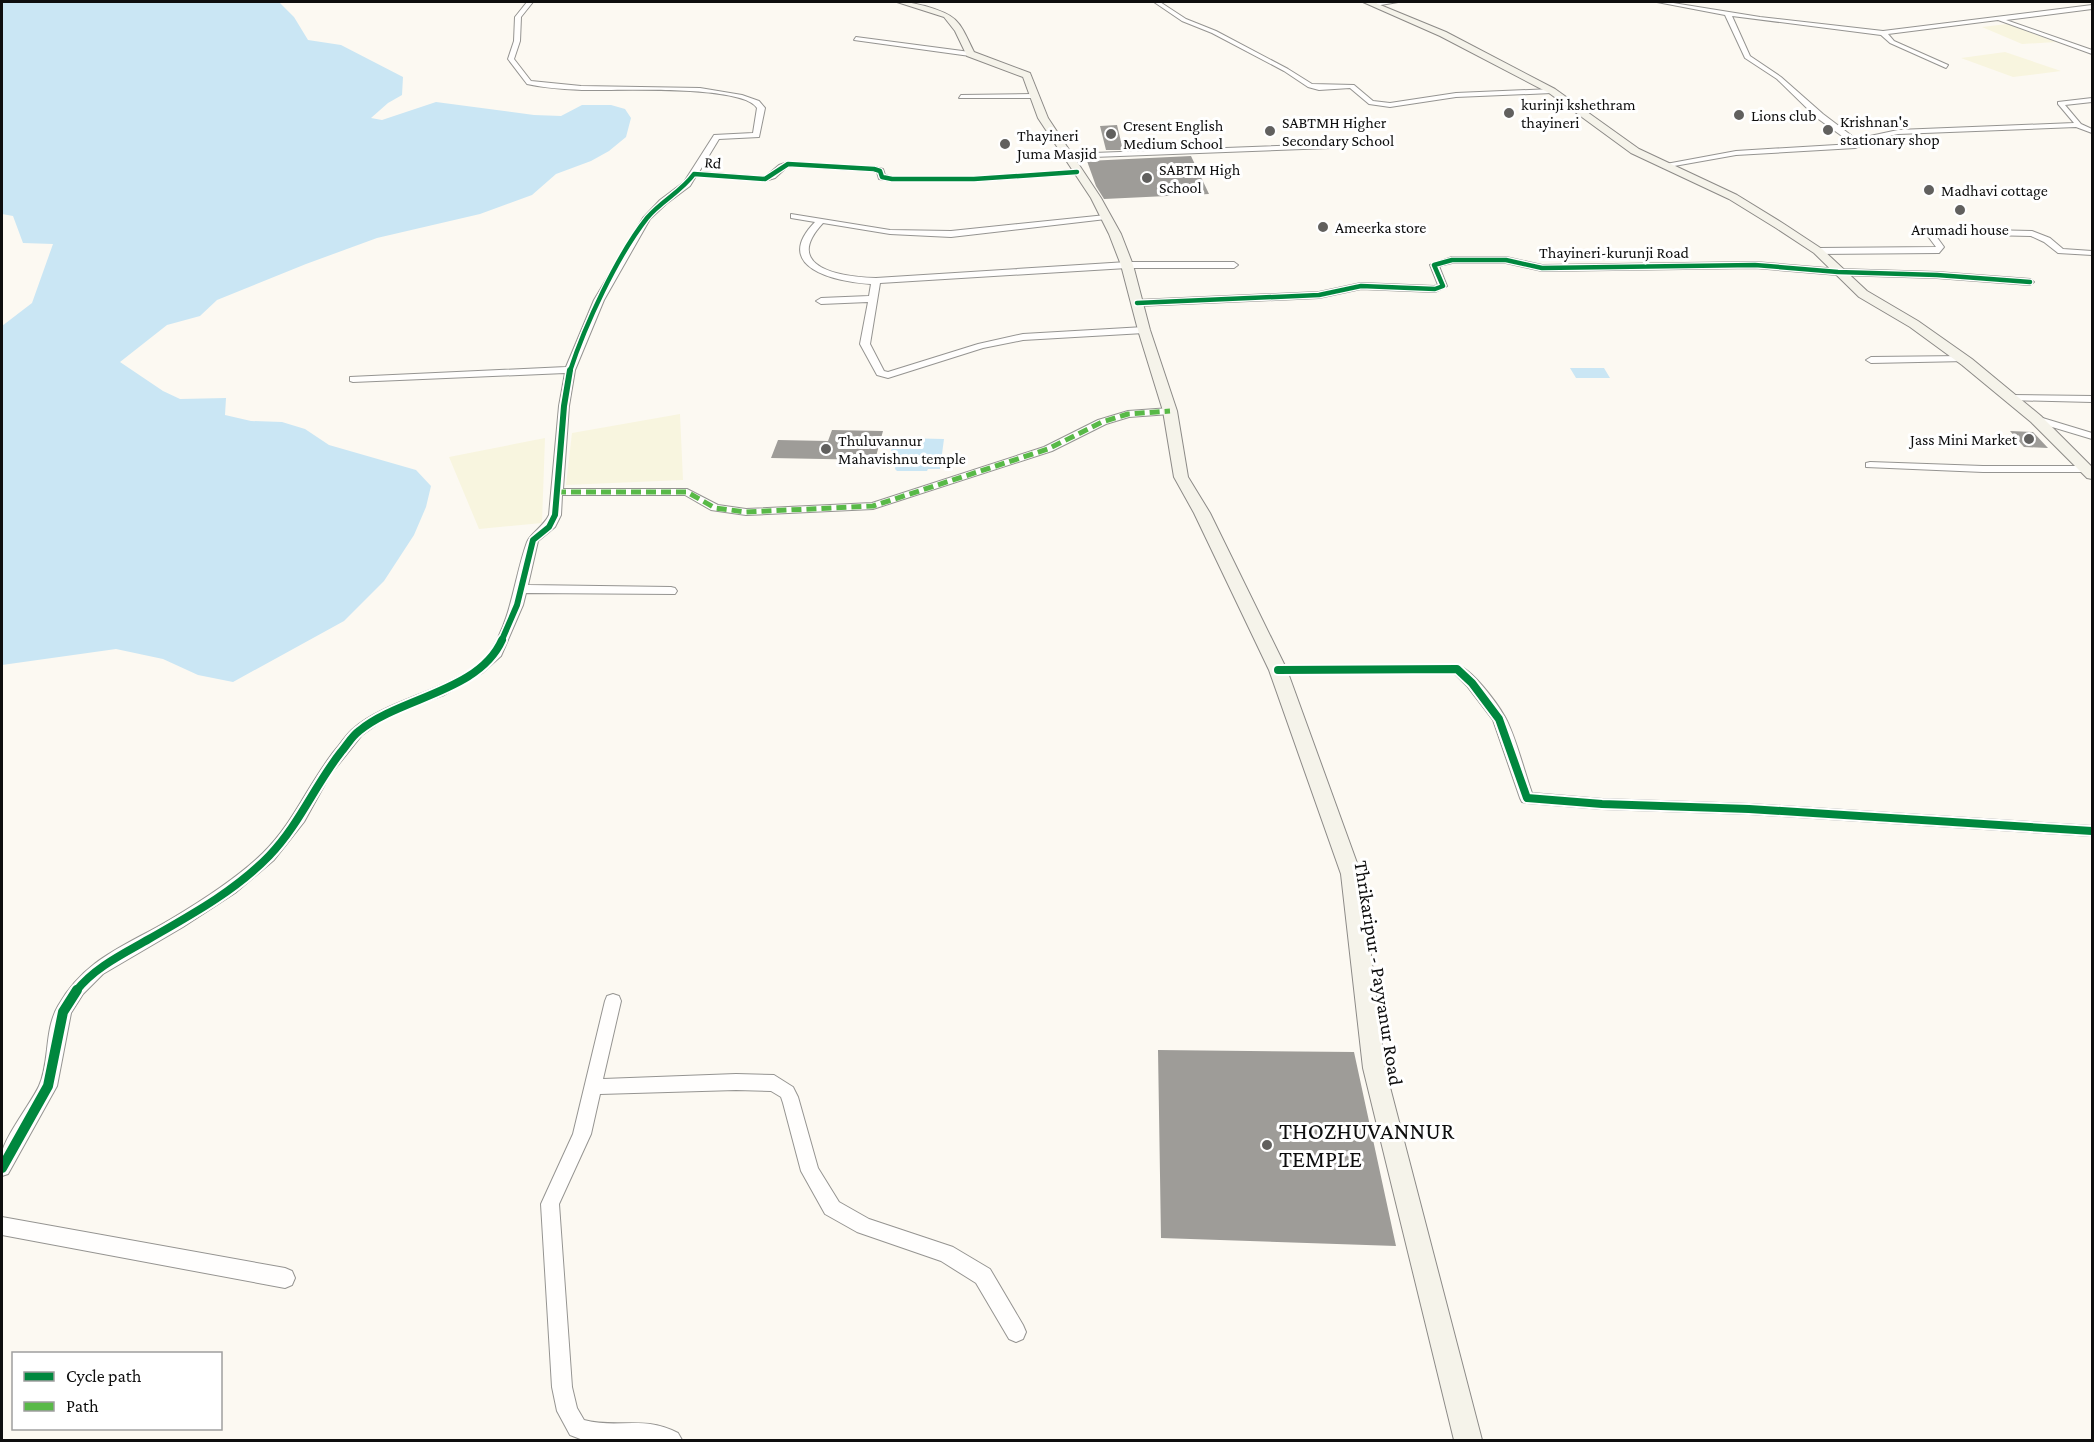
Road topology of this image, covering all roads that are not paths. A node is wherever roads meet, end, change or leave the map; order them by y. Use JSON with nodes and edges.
{"nodes":[{"id":1,"x":530,"y":2,"type":"edge"},
{"id":2,"x":901,"y":2,"type":"edge"},
{"id":3,"x":1157,"y":2,"type":"edge"},
{"id":4,"x":1395,"y":2,"type":"edge"},
{"id":5,"x":1660,"y":2,"type":"edge"},
{"id":6,"x":1371,"y":3,"type":"edge"},
{"id":7,"x":2092,"y":7,"type":"edge"},
{"id":8,"x":1728,"y":14,"type":"junction"},
{"id":9,"x":1998,"y":19,"type":"junction"},
{"id":10,"x":1883,"y":33,"type":"junction"},
{"id":11,"x":856,"y":39,"type":"dead end"},
{"id":12,"x":2092,"y":52,"type":"edge"},
{"id":13,"x":970,"y":54,"type":"junction"},
{"id":14,"x":1946,"y":66,"type":"dead end"},
{"id":15,"x":1552,"y":91,"type":"junction"},
{"id":16,"x":1034,"y":96,"type":"junction"},
{"id":17,"x":960,"y":97,"type":"dead end"},
{"id":18,"x":2092,"y":100,"type":"edge"},
{"id":19,"x":2077,"y":125,"type":"junction"},
{"id":20,"x":2092,"y":131,"type":"edge"},
{"id":21,"x":1855,"y":141,"type":"junction"},
{"id":22,"x":1330,"y":146,"type":"dead end"},
{"id":23,"x":1067,"y":156,"type":"junction"},
{"id":24,"x":1666,"y":166,"type":"junction"},
{"id":25,"x":1077,"y":172,"type":"junction"},
{"id":26,"x":694,"y":174,"type":"junction"},
{"id":27,"x":794,"y":216,"type":"dead end"},
{"id":28,"x":1106,"y":217,"type":"junction"},
{"id":29,"x":821,"y":220,"type":"junction"},
{"id":30,"x":1818,"y":251,"type":"junction"},
{"id":31,"x":2092,"y":253,"type":"edge"},
{"id":32,"x":1127,"y":265,"type":"junction"},
{"id":33,"x":1234,"y":265,"type":"dead end"},
{"id":34,"x":1838,"y":272,"type":"junction"},
{"id":35,"x":876,"y":281,"type":"junction"},
{"id":36,"x":2030,"y":282,"type":"dead end"},
{"id":37,"x":873,"y":300,"type":"junction"},
{"id":38,"x":821,"y":301,"type":"dead end"},
{"id":39,"x":1137,"y":303,"type":"junction"},
{"id":40,"x":1144,"y":330,"type":"junction"},
{"id":41,"x":1963,"y":359,"type":"junction"},
{"id":42,"x":1870,"y":360,"type":"dead end"},
{"id":43,"x":570,"y":370,"type":"junction"},
{"id":44,"x":353,"y":379,"type":"dead end"},
{"id":45,"x":2011,"y":398,"type":"junction"},
{"id":46,"x":2092,"y":399,"type":"edge"},
{"id":47,"x":1170,"y":411,"type":"junction"},
{"id":48,"x":2036,"y":419,"type":"junction"},
{"id":49,"x":2092,"y":436,"type":"edge"},
{"id":50,"x":1870,"y":465,"type":"dead end"},
{"id":51,"x":2089,"y":472,"type":"edge"},
{"id":52,"x":556,"y":492,"type":"junction"},
{"id":53,"x":521,"y":589,"type":"junction"},
{"id":54,"x":671,"y":591,"type":"dead end"},
{"id":55,"x":1278,"y":670,"type":"junction"},
{"id":56,"x":2092,"y":831,"type":"edge"},
{"id":57,"x":613,"y":1001,"type":"dead end"},
{"id":58,"x":594,"y":1087,"type":"junction"},
{"id":59,"x":2,"y":1167,"type":"edge"},
{"id":60,"x":2,"y":1226,"type":"edge"},
{"id":61,"x":285,"y":1278,"type":"dead end"},
{"id":62,"x":1016,"y":1332,"type":"dead end"},
{"id":63,"x":671,"y":1440,"type":"edge"},
{"id":64,"x":1468,"y":1440,"type":"edge"}],
"edges":[{"from":1,"to":26,"type":"street"},
{"from":2,"to":13,"type":"main road"},
{"from":3,"to":15,"type":"street"},
{"from":4,"to":6,"type":"street"},
{"from":5,"to":8,"type":"street"},
{"from":6,"to":15,"type":"main road"},
{"from":7,"to":9,"type":"street"},
{"from":8,"to":10,"type":"street"},
{"from":8,"to":21,"type":"street"},
{"from":9,"to":10,"type":"street"},
{"from":9,"to":12,"type":"street"},
{"from":10,"to":14,"type":"street"},
{"from":11,"to":13,"type":"street"},
{"from":13,"to":16,"type":"main road","name":"Thrikaripur - Payyanur Road"},
{"from":15,"to":24,"type":"main road"},
{"from":16,"to":17,"type":"street"},
{"from":16,"to":23,"type":"main road","name":"Thrikaripur - Payyanur Road"},
{"from":18,"to":19,"type":"street"},
{"from":19,"to":20,"type":"street"},
{"from":19,"to":21,"type":"street"},
{"from":21,"to":24,"type":"street"},
{"from":22,"to":23,"type":"street"},
{"from":23,"to":25,"type":"main road","name":"Thrikaripur - Payyanur Road"},
{"from":24,"to":30,"type":"main road"},
{"from":25,"to":26,"type":"street","name":"Rd"},
{"from":25,"to":28,"type":"main road","name":"Thrikaripur - Payyanur Road"},
{"from":26,"to":43,"type":"street","name":"Rd"},
{"from":27,"to":29,"type":"street"},
{"from":28,"to":29,"type":"street"},
{"from":28,"to":32,"type":"main road","name":"Thrikaripur - Payyanur Road"},
{"from":29,"to":35,"type":"street"},
{"from":30,"to":31,"type":"street"},
{"from":30,"to":34,"type":"main road"},
{"from":32,"to":33,"type":"street"},
{"from":32,"to":35,"type":"street"},
{"from":32,"to":39,"type":"main road","name":"Thrikaripur - Payyanur Road"},
{"from":34,"to":36,"type":"street"},
{"from":34,"to":39,"type":"street","name":"Thayineri-kurunji Road"},
{"from":34,"to":41,"type":"main road"},
{"from":35,"to":37,"type":"street"},
{"from":37,"to":38,"type":"street"},
{"from":37,"to":40,"type":"street"},
{"from":39,"to":40,"type":"main road","name":"Thrikaripur - Payyanur Road"},
{"from":40,"to":47,"type":"main road","name":"Thrikaripur - Payyanur Road"},
{"from":41,"to":42,"type":"street"},
{"from":41,"to":45,"type":"main road"},
{"from":43,"to":44,"type":"street"},
{"from":43,"to":52,"type":"street","name":"Rd"},
{"from":45,"to":46,"type":"street"},
{"from":45,"to":48,"type":"main road"},
{"from":47,"to":52,"type":"street"},
{"from":47,"to":55,"type":"main road","name":"Thrikaripur - Payyanur Road"},
{"from":48,"to":49,"type":"street"},
{"from":48,"to":51,"type":"main road"},
{"from":50,"to":51,"type":"street"},
{"from":52,"to":53,"type":"street","name":"Rd"},
{"from":53,"to":54,"type":"street"},
{"from":53,"to":59,"type":"street","name":"Rd"},
{"from":55,"to":56,"type":"street"},
{"from":55,"to":64,"type":"main road","name":"Thrikaripur - Payyanur Road"},
{"from":57,"to":58,"type":"street"},
{"from":58,"to":62,"type":"street"},
{"from":58,"to":63,"type":"street"},
{"from":60,"to":61,"type":"street"}]}
